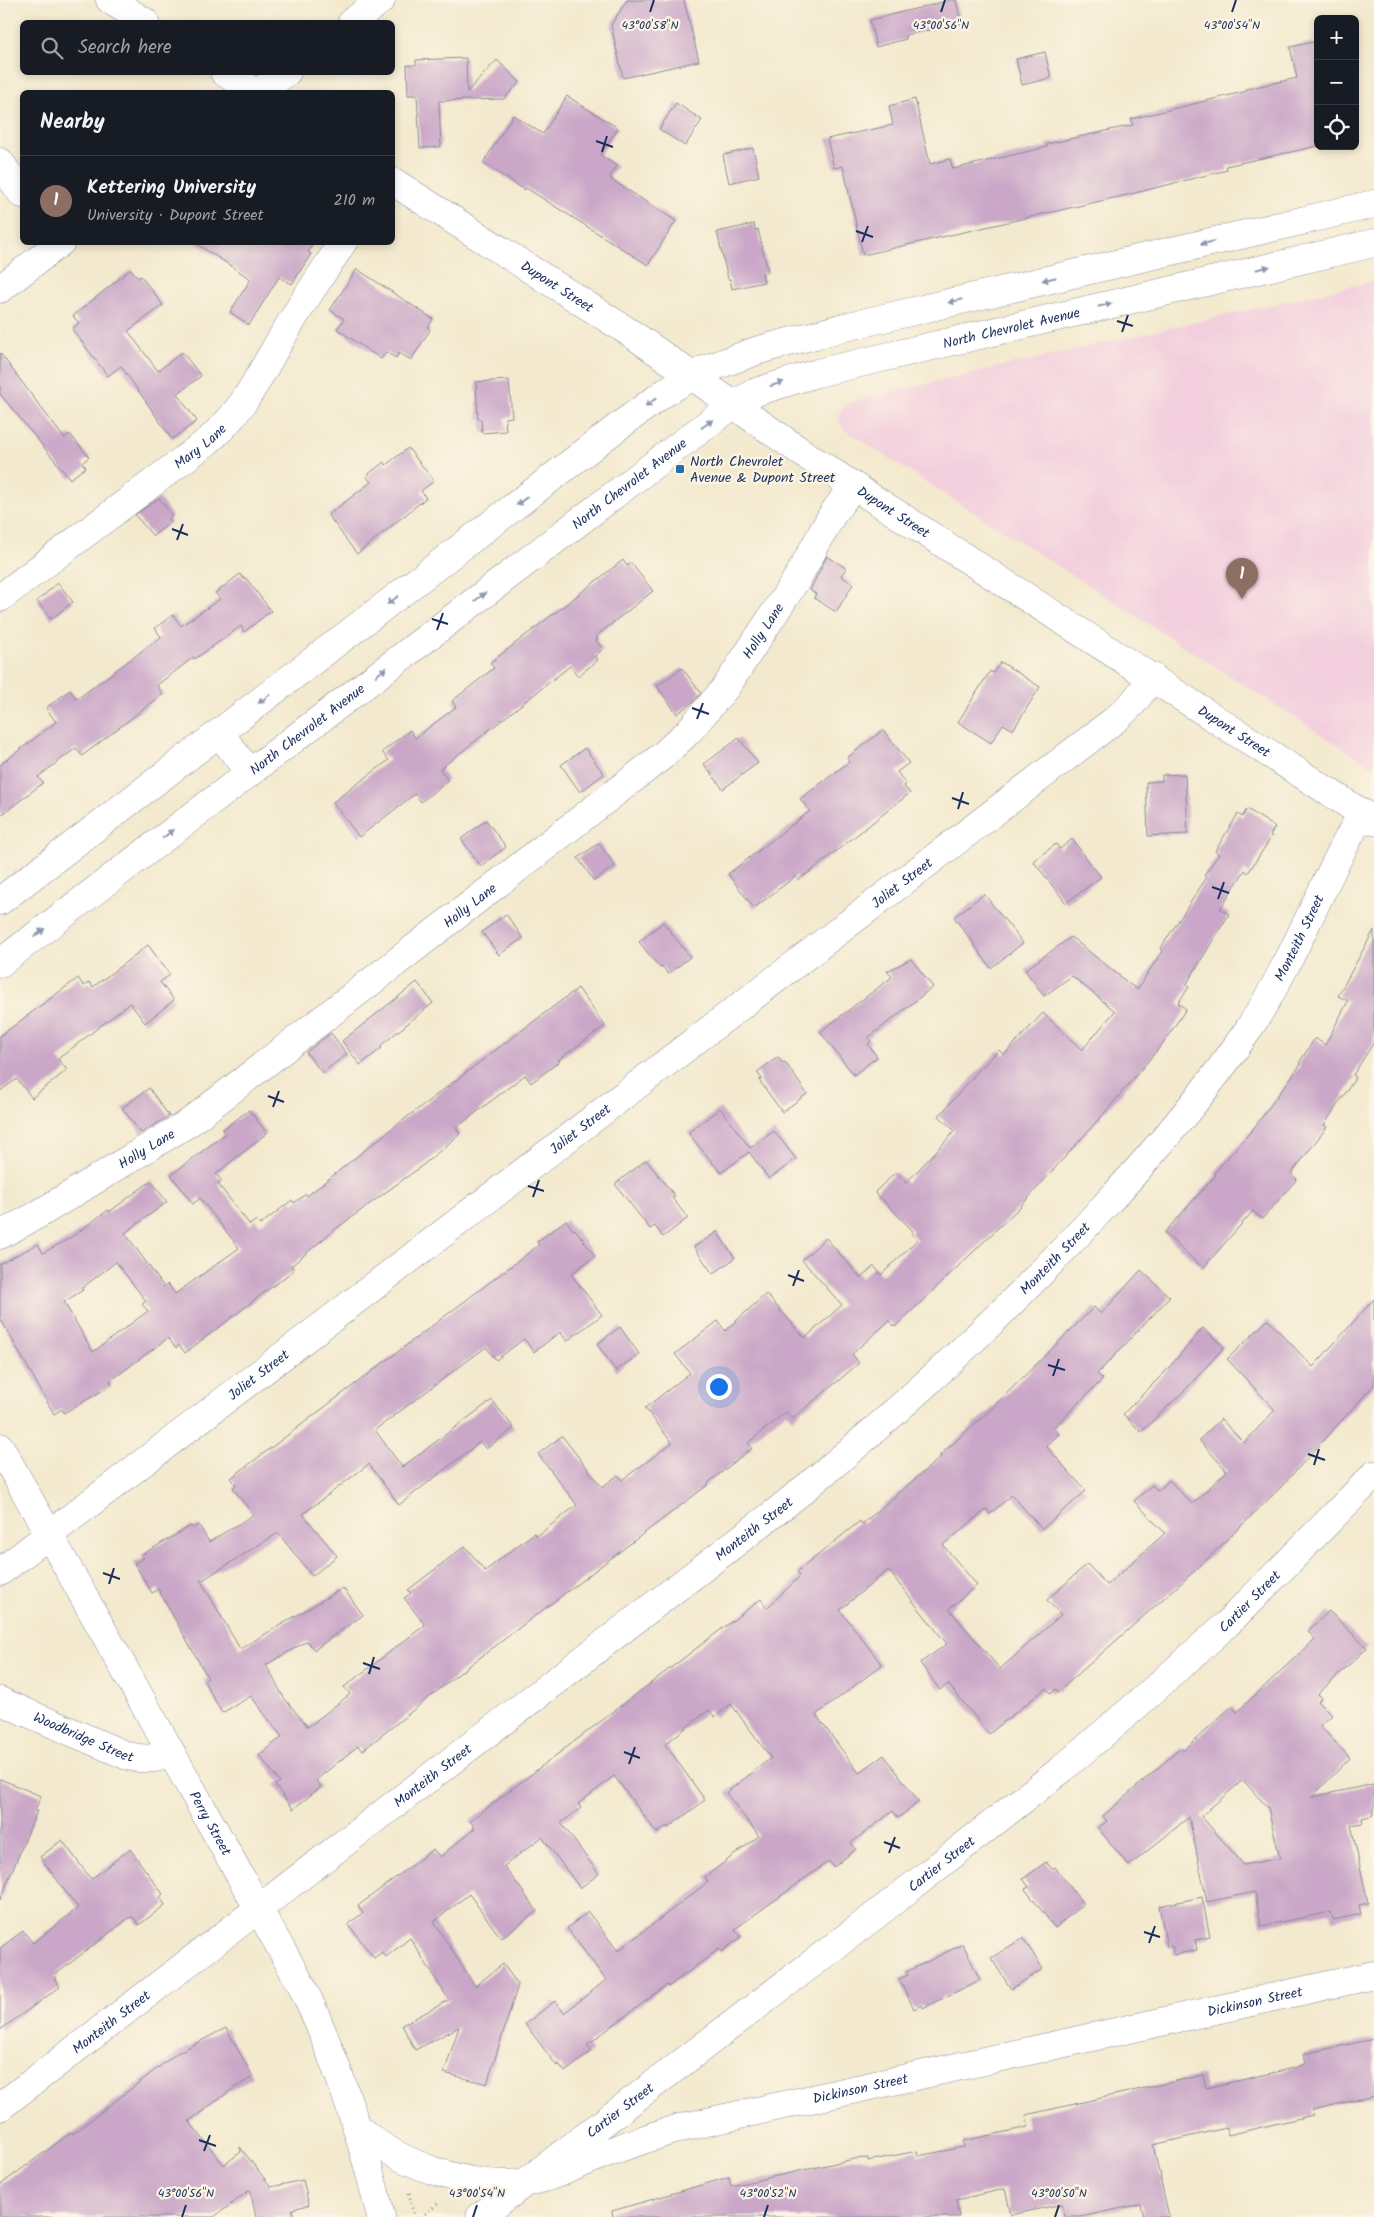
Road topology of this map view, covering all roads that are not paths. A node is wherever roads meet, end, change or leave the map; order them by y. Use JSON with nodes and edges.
{"nodes":[{"id":1,"x":110,"y":0,"type":"edge"},
{"id":2,"x":142,"y":20,"type":"edge"},
{"id":3,"x":228,"y":75,"type":"edge"},
{"id":4,"x":283,"y":75,"type":"edge"},
{"id":5,"x":251,"y":90,"type":"edge"},
{"id":6,"x":263,"y":90,"type":"edge"},
{"id":7,"x":0,"y":162,"type":"edge"},
{"id":8,"x":395,"y":183,"type":"edge"},
{"id":9,"x":20,"y":191,"type":"edge"},
{"id":10,"x":1374,"y":204,"type":"edge"},
{"id":11,"x":1321,"y":216,"type":"junction"},
{"id":12,"x":1374,"y":243,"type":"edge"},
{"id":13,"x":56,"y":245,"type":"edge"},
{"id":14,"x":341,"y":245,"type":"edge"},
{"id":15,"x":1329,"y":253,"type":"junction"},
{"id":16,"x":0,"y":289,"type":"edge"},
{"id":17,"x":692,"y":376,"type":"junction"},
{"id":18,"x":733,"y":405,"type":"junction"},
{"id":19,"x":853,"y":486,"type":"junction"},
{"id":20,"x":0,"y":598,"type":"edge"},
{"id":21,"x":1153,"y":678,"type":"junction"},
{"id":22,"x":220,"y":733,"type":"junction"},
{"id":23,"x":249,"y":773,"type":"junction"},
{"id":24,"x":1368,"y":817,"type":"edge"},
{"id":25,"x":0,"y":901,"type":"edge"},
{"id":26,"x":0,"y":963,"type":"edge"},
{"id":27,"x":0,"y":1235,"type":"edge"},
{"id":28,"x":0,"y":1447,"type":"edge"},
{"id":29,"x":1374,"y":1475,"type":"edge"},
{"id":30,"x":49,"y":1535,"type":"junction"},
{"id":31,"x":0,"y":1572,"type":"edge"},
{"id":32,"x":0,"y":1701,"type":"edge"},
{"id":33,"x":170,"y":1753,"type":"junction"},
{"id":34,"x":260,"y":1908,"type":"junction"},
{"id":35,"x":1374,"y":1975,"type":"edge"},
{"id":36,"x":0,"y":2107,"type":"edge"},
{"id":37,"x":359,"y":2129,"type":"junction"},
{"id":38,"x":526,"y":2182,"type":"junction"},
{"id":39,"x":381,"y":2217,"type":"edge"},
{"id":40,"x":480,"y":2217,"type":"edge"}],
"edges":[{"from":1,"to":2,"type":"street"},
{"from":3,"to":5,"type":"street"},
{"from":4,"to":6,"type":"street"},
{"from":7,"to":9,"type":"street"},
{"from":8,"to":17,"type":"street","name":"Dupont Street"},
{"from":10,"to":11,"type":"street"},
{"from":11,"to":15,"type":"street"},
{"from":11,"to":17,"type":"street","one_way":true},
{"from":12,"to":15,"type":"street","name":"North Chevrolet Avenue"},
{"from":13,"to":16,"type":"street"},
{"from":14,"to":20,"type":"street","name":"Mary Lane"},
{"from":18,"to":15,"type":"street","name":"North Chevrolet Avenue","one_way":true},
{"from":17,"to":18,"type":"street","name":"Dupont Street"},
{"from":17,"to":22,"type":"street","one_way":true},
{"from":18,"to":19,"type":"street","name":"Dupont Street"},
{"from":23,"to":18,"type":"street","name":"North Chevrolet Avenue","one_way":true},
{"from":19,"to":21,"type":"street","name":"Dupont Street"},
{"from":19,"to":27,"type":"street","name":"Holly Lane"},
{"from":21,"to":24,"type":"street","name":"Dupont Street"},
{"from":21,"to":30,"type":"street","name":"Joliet Street"},
{"from":22,"to":23,"type":"street"},
{"from":22,"to":25,"type":"street"},
{"from":26,"to":23,"type":"street","name":"North Chevrolet Avenue","one_way":true},
{"from":24,"to":34,"type":"street","name":"Monteith Street"},
{"from":28,"to":30,"type":"street","name":"Perry Street"},
{"from":29,"to":38,"type":"street","name":"Cartier Street"},
{"from":30,"to":31,"type":"street","name":"Joliet Street"},
{"from":30,"to":33,"type":"street","name":"Perry Street"},
{"from":32,"to":33,"type":"street","name":"Woodbridge Street"},
{"from":33,"to":34,"type":"street","name":"Perry Street"},
{"from":34,"to":36,"type":"street","name":"Monteith Street"},
{"from":34,"to":37,"type":"street","name":"Perry Street"},
{"from":35,"to":38,"type":"street","name":"Dickinson Street"},
{"from":37,"to":38,"type":"street","name":"Dickinson Street"},
{"from":37,"to":39,"type":"street","name":"Perry Street"},
{"from":38,"to":40,"type":"street","name":"Cartier Street"}]}
